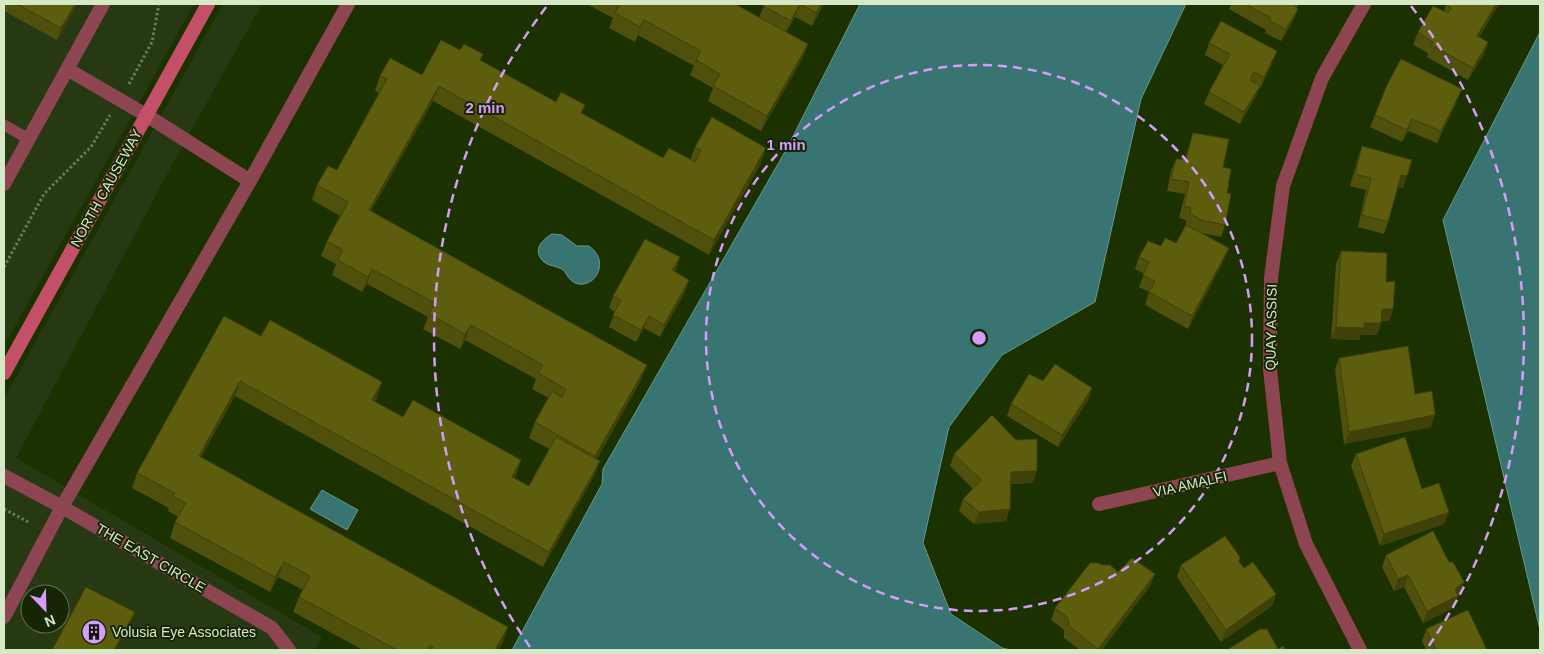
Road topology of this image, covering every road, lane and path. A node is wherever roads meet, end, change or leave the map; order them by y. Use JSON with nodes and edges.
{"nodes":[{"id":1,"x":103,"y":4,"type":"edge"},
{"id":2,"x":158,"y":4,"type":"edge"},
{"id":3,"x":208,"y":4,"type":"edge"},
{"id":4,"x":348,"y":4,"type":"edge"},
{"id":5,"x":1364,"y":4,"type":"edge"},
{"id":6,"x":67,"y":69,"type":"junction"},
{"id":7,"x":120,"y":100,"type":"junction"},
{"id":8,"x":146,"y":115,"type":"junction"},
{"id":9,"x":4,"y":125,"type":"edge"},
{"id":10,"x":28,"y":139,"type":"junction"},
{"id":11,"x":250,"y":181,"type":"junction"},
{"id":12,"x":4,"y":184,"type":"edge"},
{"id":13,"x":4,"y":267,"type":"edge"},
{"id":14,"x":4,"y":373,"type":"edge"},
{"id":15,"x":1280,"y":463,"type":"junction"},
{"id":16,"x":4,"y":476,"type":"edge"},
{"id":17,"x":1100,"y":504,"type":"dead end"},
{"id":18,"x":62,"y":507,"type":"junction"},
{"id":19,"x":4,"y":509,"type":"edge"},
{"id":20,"x":30,"y":523,"type":"dead end"},
{"id":21,"x":4,"y":617,"type":"edge"},
{"id":22,"x":289,"y":650,"type":"edge"},
{"id":23,"x":1360,"y":650,"type":"edge"}],
"edges":[{"from":1,"to":6,"type":"street"},
{"from":2,"to":7,"type":"path"},
{"from":3,"to":8,"type":"main road","name":"NORTH CAUSEWAY"},
{"from":4,"to":11,"type":"street"},
{"from":5,"to":15,"type":"street","name":"QUAY ASSISI"},
{"from":6,"to":7,"type":"street"},
{"from":6,"to":10,"type":"street"},
{"from":7,"to":8,"type":"street"},
{"from":7,"to":13,"type":"path"},
{"from":8,"to":11,"type":"street"},
{"from":8,"to":14,"type":"main road","name":"NORTH CAUSEWAY"},
{"from":9,"to":10,"type":"lane"},
{"from":10,"to":12,"type":"street"},
{"from":11,"to":18,"type":"street"},
{"from":15,"to":17,"type":"street","name":"VIA AMALFI"},
{"from":15,"to":23,"type":"street","name":"QUAY ASSISI"},
{"from":16,"to":18,"type":"street","name":"THE EAST CIRCLE"},
{"from":18,"to":21,"type":"street"},
{"from":18,"to":22,"type":"street","name":"THE EAST CIRCLE"},
{"from":19,"to":20,"type":"path"}]}
